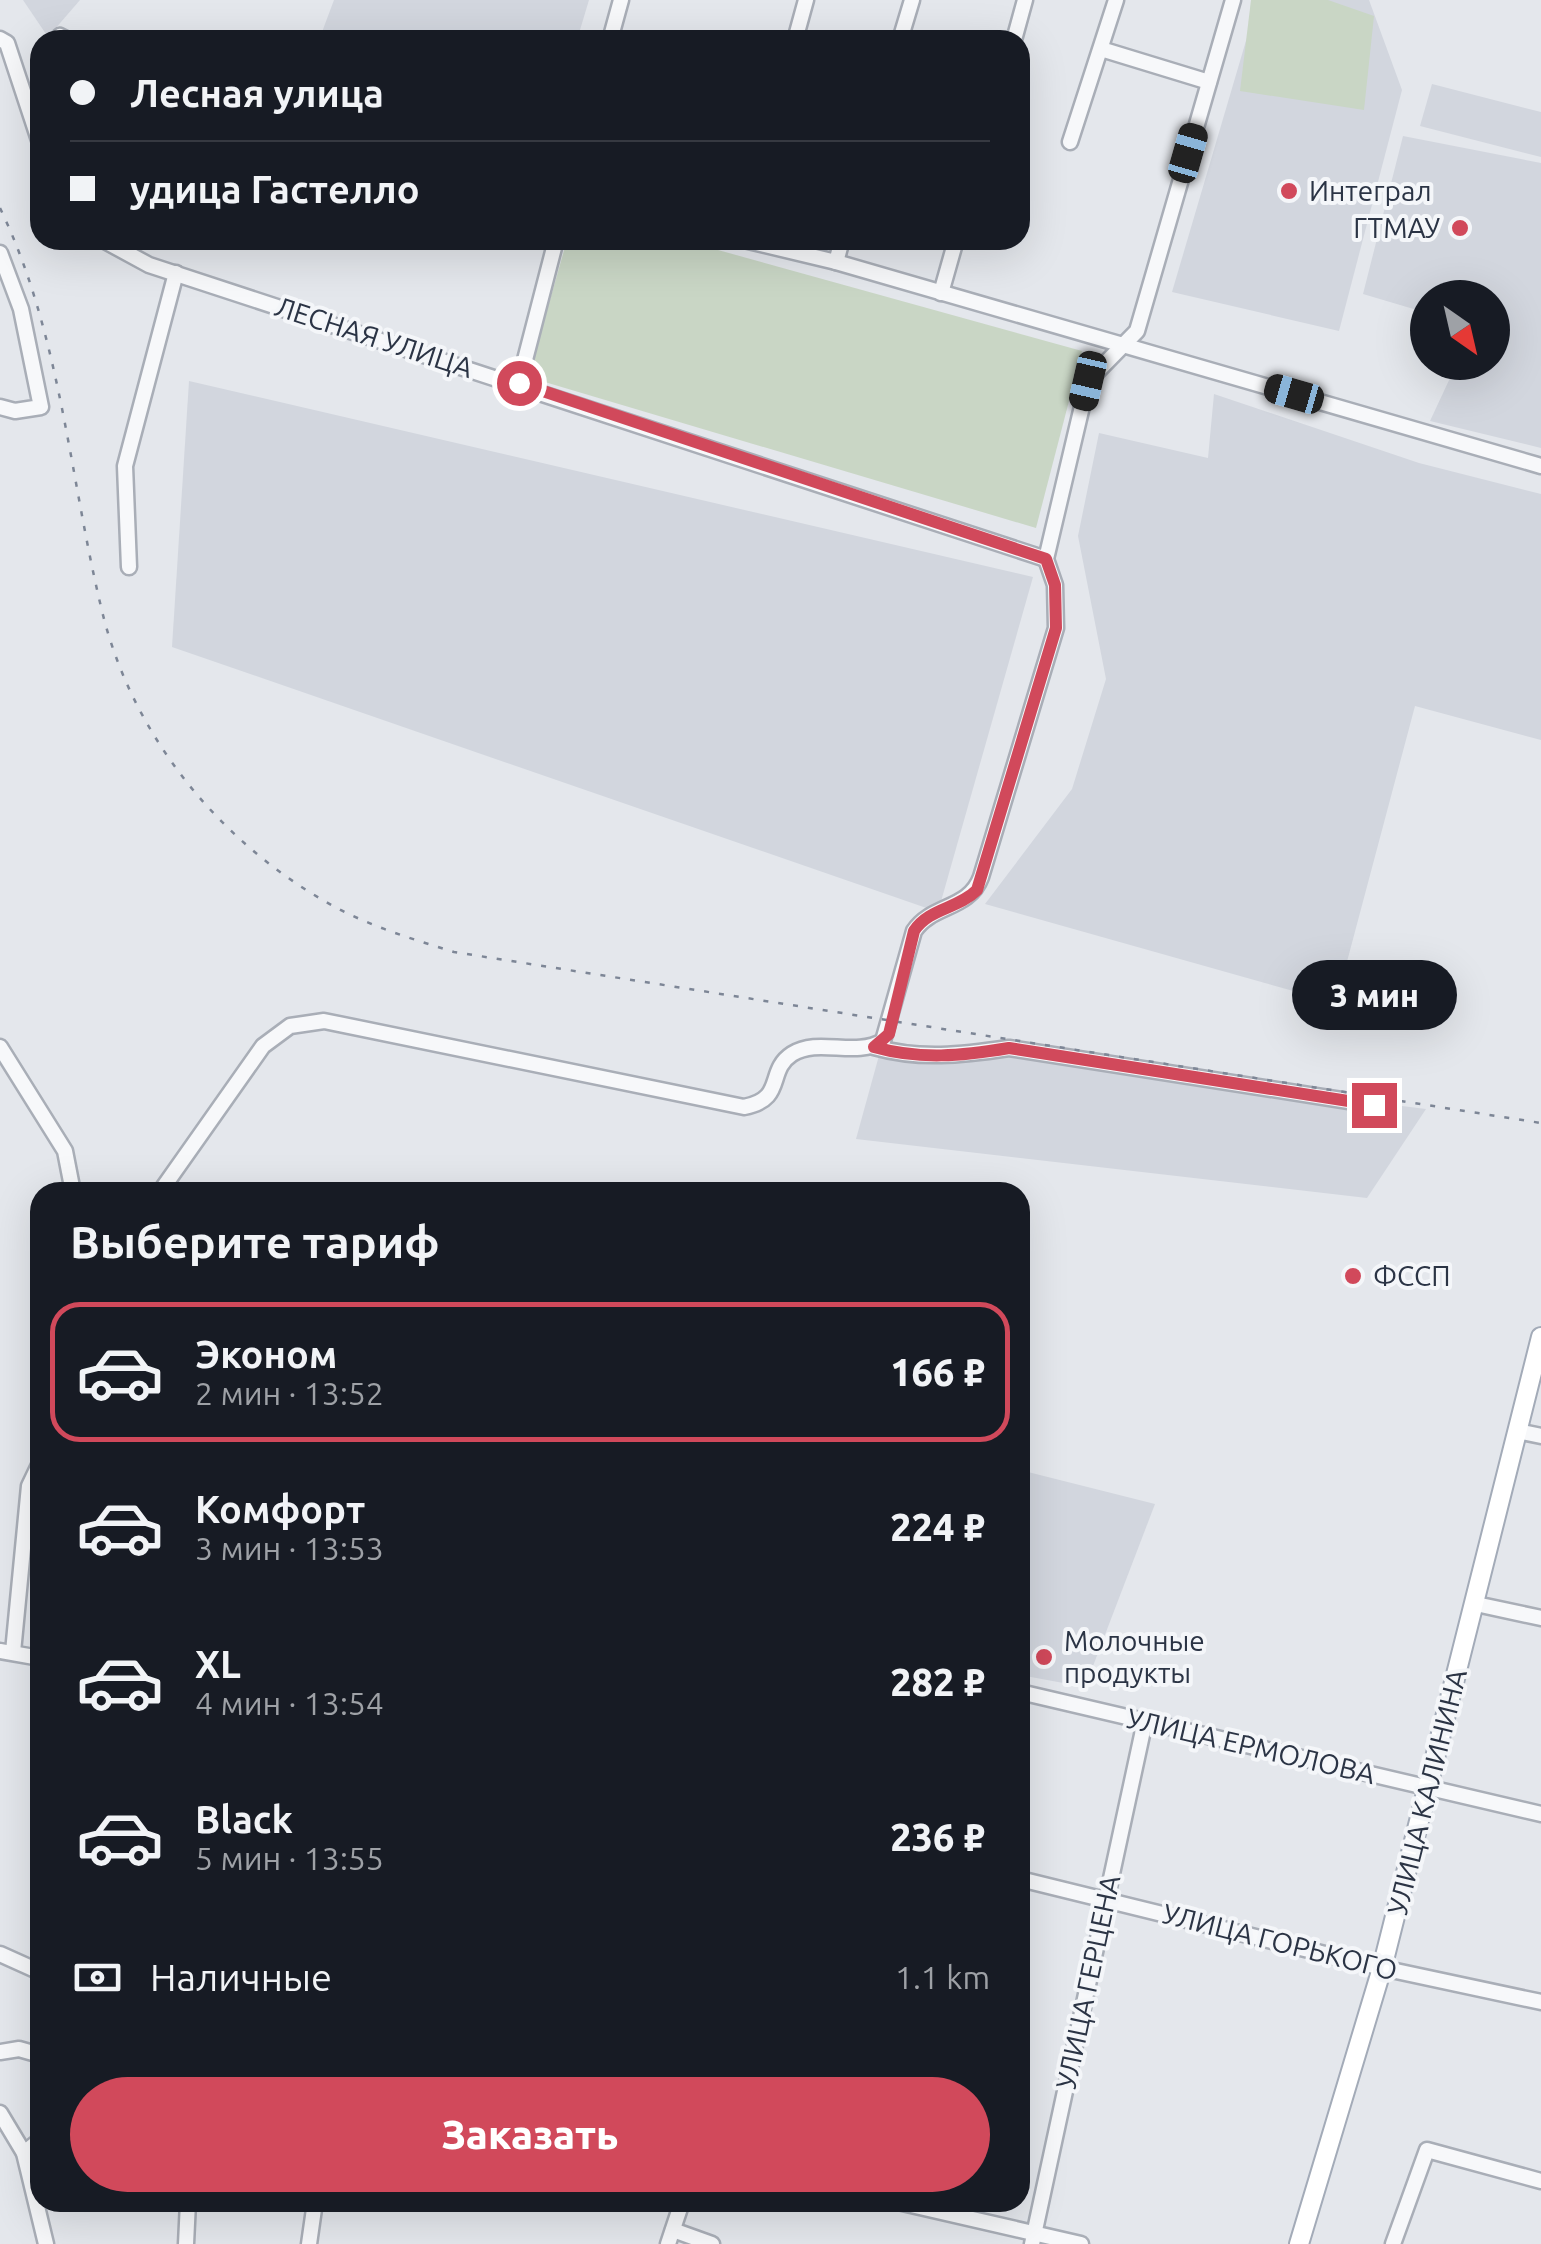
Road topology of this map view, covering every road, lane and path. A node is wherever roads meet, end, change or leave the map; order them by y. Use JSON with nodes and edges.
{"nodes":[{"id":1,"x":620,"y":0,"type":"edge"},
{"id":2,"x":806,"y":0,"type":"edge"},
{"id":3,"x":912,"y":0,"type":"edge"},
{"id":4,"x":1025,"y":0,"type":"edge"},
{"id":5,"x":1116,"y":0,"type":"edge"},
{"id":6,"x":1233,"y":0,"type":"edge"},
{"id":7,"x":0,"y":25,"type":"edge"},
{"id":8,"x":612,"y":30,"type":"edge"},
{"id":9,"x":798,"y":30,"type":"edge"},
{"id":10,"x":903,"y":30,"type":"edge"},
{"id":11,"x":1017,"y":30,"type":"edge"},
{"id":12,"x":4,"y":41,"type":"edge"},
{"id":13,"x":1100,"y":48,"type":"junction"},
{"id":14,"x":1209,"y":82,"type":"junction"},
{"id":15,"x":30,"y":115,"type":"edge"},
{"id":16,"x":1070,"y":142,"type":"dead end"},
{"id":17,"x":124,"y":250,"type":"edge"},
{"id":18,"x":553,"y":250,"type":"edge"},
{"id":19,"x":786,"y":250,"type":"edge"},
{"id":20,"x":839,"y":250,"type":"edge"},
{"id":21,"x":953,"y":250,"type":"edge"},
{"id":22,"x":0,"y":252,"type":"edge"},
{"id":23,"x":836,"y":262,"type":"junction"},
{"id":24,"x":176,"y":274,"type":"junction"},
{"id":25,"x":940,"y":294,"type":"junction"},
{"id":26,"x":1124,"y":346,"type":"junction"},
{"id":27,"x":519,"y":383,"type":"junction"},
{"id":28,"x":0,"y":407,"type":"edge"},
{"id":29,"x":1541,"y":466,"type":"edge"},
{"id":30,"x":1046,"y":559,"type":"junction"},
{"id":31,"x":129,"y":567,"type":"dead end"},
{"id":32,"x":0,"y":1047,"type":"edge"},
{"id":33,"x":874,"y":1047,"type":"junction"},
{"id":34,"x":1374,"y":1105,"type":"dead end"},
{"id":35,"x":71,"y":1182,"type":"edge"},
{"id":36,"x":167,"y":1182,"type":"edge"},
{"id":37,"x":1541,"y":1337,"type":"edge"},
{"id":38,"x":1517,"y":1431,"type":"junction"},
{"id":39,"x":1541,"y":1436,"type":"edge"},
{"id":40,"x":30,"y":1486,"type":"edge"},
{"id":41,"x":1476,"y":1604,"type":"junction"},
{"id":42,"x":1541,"y":1618,"type":"edge"},
{"id":43,"x":6,"y":1652,"type":"edge"},
{"id":44,"x":1030,"y":1694,"type":"edge"},
{"id":45,"x":1144,"y":1720,"type":"junction"},
{"id":46,"x":1429,"y":1788,"type":"junction"},
{"id":47,"x":1541,"y":1814,"type":"edge"},
{"id":48,"x":1030,"y":1881,"type":"edge"},
{"id":49,"x":1106,"y":1899,"type":"junction"},
{"id":50,"x":0,"y":1954,"type":"edge"},
{"id":51,"x":30,"y":1968,"type":"edge"},
{"id":52,"x":1382,"y":1968,"type":"junction"},
{"id":53,"x":1541,"y":2002,"type":"edge"},
{"id":54,"x":0,"y":2052,"type":"edge"},
{"id":55,"x":30,"y":2053,"type":"edge"},
{"id":56,"x":0,"y":2113,"type":"edge"},
{"id":57,"x":30,"y":2149,"type":"edge"},
{"id":58,"x":24,"y":2154,"type":"junction"},
{"id":59,"x":30,"y":2179,"type":"edge"},
{"id":60,"x":1541,"y":2181,"type":"edge"},
{"id":61,"x":38,"y":2212,"type":"edge"},
{"id":62,"x":188,"y":2212,"type":"edge"},
{"id":63,"x":314,"y":2212,"type":"edge"},
{"id":64,"x":679,"y":2212,"type":"edge"},
{"id":65,"x":936,"y":2212,"type":"edge"},
{"id":66,"x":670,"y":2237,"type":"edge"},
{"id":67,"x":1034,"y":2238,"type":"edge"},
{"id":68,"x":46,"y":2244,"type":"edge"},
{"id":69,"x":186,"y":2244,"type":"edge"},
{"id":70,"x":309,"y":2244,"type":"edge"},
{"id":71,"x":712,"y":2244,"type":"edge"},
{"id":72,"x":1081,"y":2244,"type":"edge"},
{"id":73,"x":1300,"y":2244,"type":"edge"},
{"id":74,"x":1393,"y":2244,"type":"edge"}],
"edges":[{"from":1,"to":8,"type":"street"},
{"from":2,"to":9,"type":"street"},
{"from":3,"to":10,"type":"street"},
{"from":4,"to":11,"type":"street"},
{"from":5,"to":13,"type":"street"},
{"from":6,"to":14,"type":"street"},
{"from":7,"to":12,"type":"street"},
{"from":12,"to":15,"type":"street"},
{"from":13,"to":14,"type":"street"},
{"from":13,"to":16,"type":"street"},
{"from":14,"to":26,"type":"street"},
{"from":17,"to":24,"type":"street","name":"ЛЕСНАЯ УЛИЦА"},
{"from":18,"to":27,"type":"street"},
{"from":19,"to":23,"type":"street"},
{"from":20,"to":23,"type":"street"},
{"from":21,"to":25,"type":"street"},
{"from":22,"to":28,"type":"street"},
{"from":23,"to":25,"type":"street"},
{"from":24,"to":27,"type":"street","name":"ЛЕСНАЯ УЛИЦА"},
{"from":24,"to":31,"type":"street"},
{"from":25,"to":26,"type":"street"},
{"from":26,"to":29,"type":"street"},
{"from":26,"to":30,"type":"street"},
{"from":27,"to":30,"type":"street","name":"ЛЕСНАЯ УЛИЦА"},
{"from":30,"to":33,"type":"street"},
{"from":32,"to":35,"type":"street"},
{"from":33,"to":34,"type":"street"},
{"from":33,"to":36,"type":"street"},
{"from":37,"to":38,"type":"main road","name":"УЛИЦА КАЛИНИНА"},
{"from":38,"to":39,"type":"street"},
{"from":38,"to":41,"type":"main road","name":"УЛИЦА КАЛИНИНА"},
{"from":40,"to":43,"type":"street"},
{"from":41,"to":42,"type":"street"},
{"from":41,"to":46,"type":"main road","name":"УЛИЦА КАЛИНИНА"},
{"from":44,"to":45,"type":"street","name":"УЛИЦА ЕРМОЛОВА"},
{"from":45,"to":46,"type":"street","name":"УЛИЦА ЕРМОЛОВА"},
{"from":45,"to":49,"type":"street","name":"УЛИЦА ГЕРЦЕНА"},
{"from":46,"to":47,"type":"street","name":"УЛИЦА ЕРМОЛОВА"},
{"from":46,"to":52,"type":"main road","name":"УЛИЦА КАЛИНИНА"},
{"from":48,"to":49,"type":"street","name":"УЛИЦА ГОРЬКОГО"},
{"from":49,"to":52,"type":"street","name":"УЛИЦА ГОРЬКОГО"},
{"from":49,"to":67,"type":"street","name":"УЛИЦА ГЕРЦЕНА"},
{"from":50,"to":51,"type":"street"},
{"from":52,"to":53,"type":"street","name":"УЛИЦА ГОРЬКОГО"},
{"from":52,"to":73,"type":"main road","name":"УЛИЦА КАЛИНИНА"},
{"from":54,"to":55,"type":"street"},
{"from":56,"to":58,"type":"street"},
{"from":57,"to":58,"type":"street"},
{"from":58,"to":59,"type":"street"},
{"from":60,"to":74,"type":"street"},
{"from":61,"to":68,"type":"street"},
{"from":62,"to":69,"type":"street"},
{"from":63,"to":70,"type":"street"},
{"from":64,"to":66,"type":"street"},
{"from":65,"to":67,"type":"street"},
{"from":66,"to":71,"type":"street"},
{"from":67,"to":72,"type":"street"}]}
